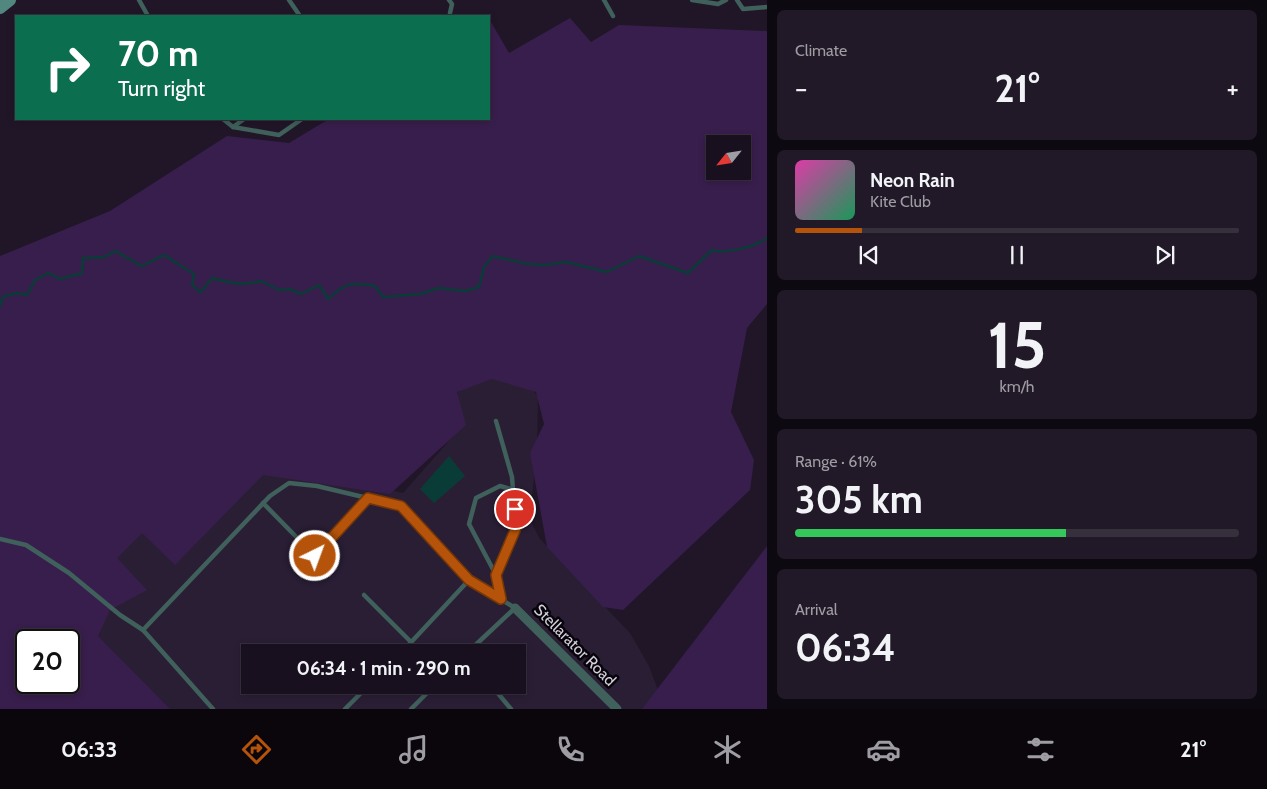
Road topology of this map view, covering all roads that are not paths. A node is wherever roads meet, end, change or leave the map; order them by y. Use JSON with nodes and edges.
{"nodes":[{"id":1,"x":10,"y":0,"type":"edge"},
{"id":2,"x":139,"y":0,"type":"edge"},
{"id":3,"x":289,"y":0,"type":"edge"},
{"id":4,"x":449,"y":0,"type":"edge"},
{"id":5,"x":604,"y":0,"type":"edge"},
{"id":6,"x":692,"y":0,"type":"edge"},
{"id":7,"x":726,"y":0,"type":"edge"},
{"id":8,"x":737,"y":0,"type":"edge"},
{"id":9,"x":767,"y":7,"type":"edge"},
{"id":10,"x":0,"y":8,"type":"edge"},
{"id":11,"x":450,"y":13,"type":"dead end"},
{"id":12,"x":147,"y":15,"type":"edge"},
{"id":13,"x":299,"y":15,"type":"edge"},
{"id":14,"x":613,"y":16,"type":"dead end"},
{"id":15,"x":224,"y":120,"type":"edge"},
{"id":16,"x":243,"y":120,"type":"edge"},
{"id":17,"x":301,"y":120,"type":"edge"},
{"id":18,"x":233,"y":127,"type":"junction"},
{"id":19,"x":496,"y":421,"type":"dead end"},
{"id":20,"x":514,"y":490,"type":"junction"},
{"id":21,"x":368,"y":498,"type":"junction"},
{"id":22,"x":263,"y":503,"type":"junction"},
{"id":23,"x":0,"y":539,"type":"edge"},
{"id":24,"x":496,"y":575,"type":"junction"},
{"id":25,"x":469,"y":580,"type":"junction"},
{"id":26,"x":364,"y":595,"type":"dead end"},
{"id":27,"x":501,"y":599,"type":"junction"},
{"id":28,"x":515,"y":608,"type":"junction"},
{"id":29,"x":143,"y":630,"type":"junction"},
{"id":30,"x":411,"y":642,"type":"joint"},
{"id":31,"x":477,"y":644,"type":"edge"},
{"id":32,"x":360,"y":694,"type":"edge"},
{"id":33,"x":426,"y":694,"type":"edge"},
{"id":34,"x":498,"y":694,"type":"edge"},
{"id":35,"x":212,"y":709,"type":"edge"},
{"id":36,"x":345,"y":709,"type":"edge"},
{"id":37,"x":411,"y":709,"type":"edge"},
{"id":38,"x":511,"y":709,"type":"edge"},
{"id":39,"x":617,"y":709,"type":"edge"}],
"edges":[{"from":1,"to":10,"type":"street"},
{"from":2,"to":12,"type":"lane"},
{"from":3,"to":13,"type":"lane"},
{"from":4,"to":11,"type":"lane"},
{"from":5,"to":14,"type":"lane"},
{"from":6,"to":7,"type":"lane"},
{"from":8,"to":9,"type":"lane"},
{"from":15,"to":18,"type":"lane"},
{"from":16,"to":18,"type":"lane"},
{"from":17,"to":18,"type":"lane"},
{"from":19,"to":20,"type":"lane"},
{"from":20,"to":24,"type":"lane"},
{"from":20,"to":24,"type":"lane"},
{"from":21,"to":22,"type":"lane"},
{"from":21,"to":22,"type":"lane"},
{"from":21,"to":25,"type":"lane"},
{"from":22,"to":29,"type":"lane"},
{"from":23,"to":29,"type":"lane"},
{"from":24,"to":27,"type":"lane"},
{"from":25,"to":27,"type":"lane"},
{"from":25,"to":30,"type":"lane"},
{"from":26,"to":30,"type":"lane"},
{"from":27,"to":28,"type":"lane"},
{"from":28,"to":31,"type":"lane","name":"Stellarator Road"},
{"from":28,"to":39,"type":"street","name":"Stellarator Road"},
{"from":29,"to":35,"type":"lane"},
{"from":32,"to":36,"type":"lane"},
{"from":33,"to":37,"type":"lane"},
{"from":34,"to":38,"type":"lane"}]}
